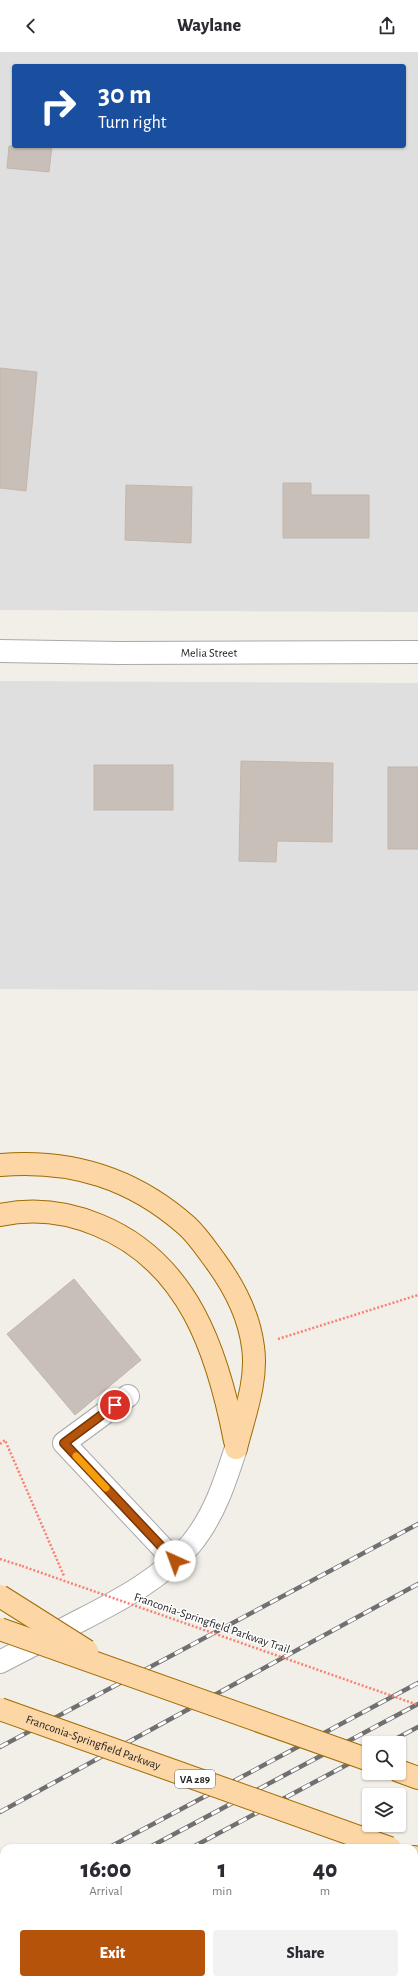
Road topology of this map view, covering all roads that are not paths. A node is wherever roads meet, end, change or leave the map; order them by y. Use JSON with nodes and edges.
{"nodes":[{"id":1,"x":0,"y":651,"type":"edge"},
{"id":2,"x":418,"y":652,"type":"edge"},
{"id":3,"x":0,"y":1165,"type":"edge"},
{"id":4,"x":0,"y":1214,"type":"edge"},
{"id":5,"x":128,"y":1396,"type":"dead end"},
{"id":6,"x":236,"y":1448,"type":"junction"},
{"id":7,"x":175,"y":1561,"type":"junction"},
{"id":8,"x":0,"y":1596,"type":"edge"},
{"id":9,"x":0,"y":1629,"type":"edge"},
{"id":10,"x":0,"y":1662,"type":"edge"},
{"id":11,"x":122,"y":1673,"type":"junction"},
{"id":12,"x":0,"y":1709,"type":"edge"},
{"id":13,"x":362,"y":1758,"type":"edge"},
{"id":14,"x":406,"y":1774,"type":"edge"},
{"id":15,"x":418,"y":1778,"type":"edge"},
{"id":16,"x":379,"y":1844,"type":"edge"}],
"edges":[{"from":1,"to":2,"type":"street","name":"Melia Street"},
{"from":3,"to":6,"type":"main road"},
{"from":4,"to":6,"type":"main road"},
{"from":5,"to":7,"type":"street"},
{"from":6,"to":7,"type":"street"},
{"from":7,"to":10,"type":"street"},
{"from":8,"to":11,"type":"main road","bridge":true},
{"from":9,"to":11,"type":"main road","bridge":true},
{"from":11,"to":13,"type":"main road","bridge":true},
{"from":12,"to":16,"type":"main road","name":"Franconia-Springfield Parkway","number":"VA 289","bridge":true},
{"from":14,"to":15,"type":"main road"}]}
